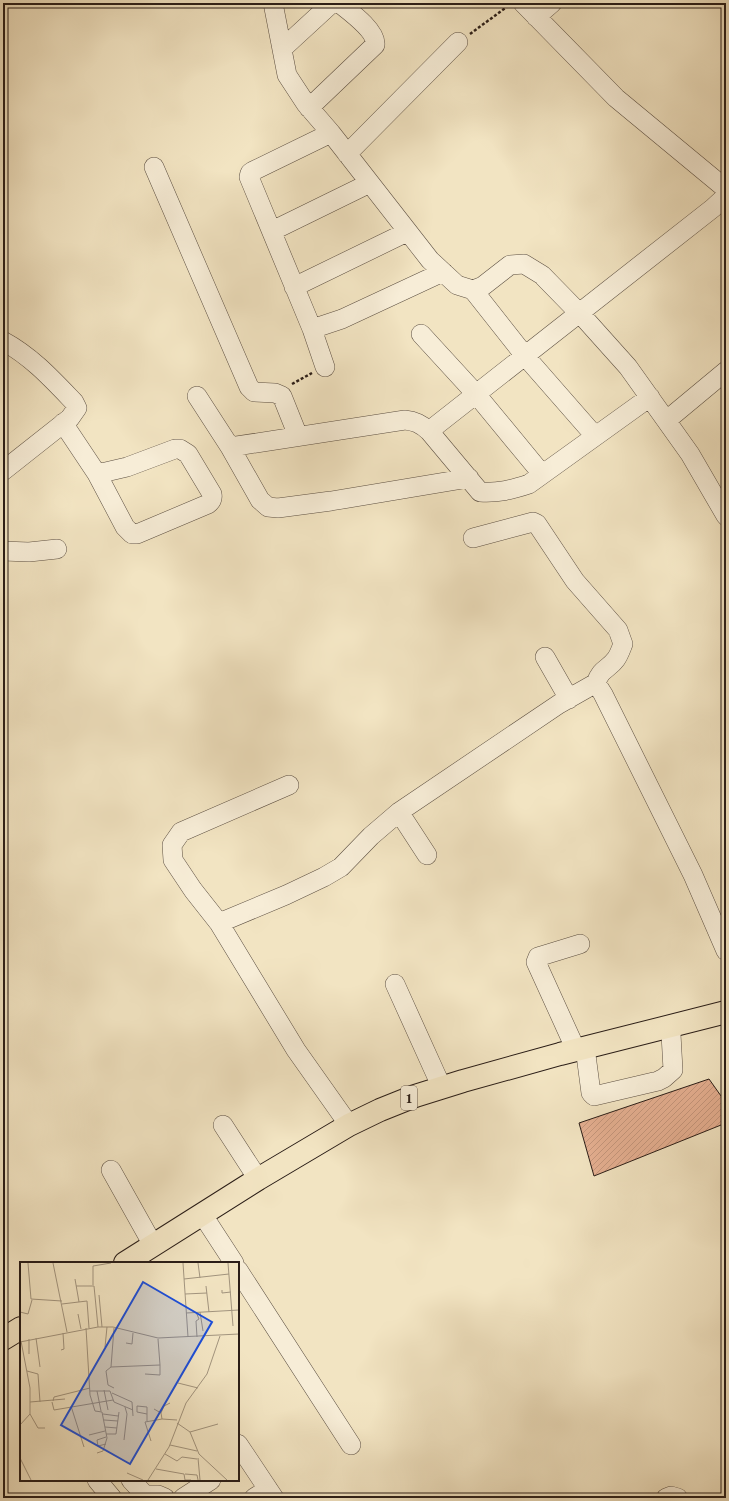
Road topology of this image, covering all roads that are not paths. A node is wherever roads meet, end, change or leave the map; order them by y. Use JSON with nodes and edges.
{"nodes":[{"id":1,"x":273,"y":3,"type":"edge"},
{"id":2,"x":332,"y":3,"type":"edge"},
{"id":3,"x":339,"y":3,"type":"edge"},
{"id":4,"x":523,"y":3,"type":"edge"},
{"id":5,"x":552,"y":3,"type":"edge"},
{"id":6,"x":536,"y":17,"type":"junction"},
{"id":7,"x":458,"y":42,"type":"road end"},
{"id":8,"x":282,"y":49,"type":"junction"},
{"id":9,"x":310,"y":108,"type":"junction"},
{"id":10,"x":331,"y":133,"type":"junction"},
{"id":11,"x":347,"y":154,"type":"junction"},
{"id":12,"x":154,"y":168,"type":"dead end"},
{"id":13,"x":370,"y":183,"type":"junction"},
{"id":14,"x":726,"y":189,"type":"edge"},
{"id":15,"x":726,"y":196,"type":"edge"},
{"id":16,"x":272,"y":231,"type":"junction"},
{"id":17,"x":408,"y":232,"type":"junction"},
{"id":18,"x":443,"y":272,"type":"junction"},
{"id":19,"x":294,"y":287,"type":"junction"},
{"id":20,"x":473,"y":290,"type":"junction"},
{"id":21,"x":579,"y":313,"type":"junction"},
{"id":22,"x":312,"y":329,"type":"junction"},
{"id":23,"x":421,"y":334,"type":"dead end"},
{"id":24,"x":3,"y":341,"type":"edge"},
{"id":25,"x":525,"y":356,"type":"junction"},
{"id":26,"x":325,"y":367,"type":"road end"},
{"id":27,"x":726,"y":371,"type":"edge"},
{"id":28,"x":476,"y":394,"type":"junction"},
{"id":29,"x":197,"y":396,"type":"dead end"},
{"id":30,"x":650,"y":397,"type":"junction"},
{"id":31,"x":666,"y":420,"type":"junction"},
{"id":32,"x":63,"y":423,"type":"junction"},
{"id":33,"x":429,"y":431,"type":"junction"},
{"id":34,"x":298,"y":436,"type":"junction"},
{"id":35,"x":595,"y":436,"type":"junction"},
{"id":36,"x":230,"y":447,"type":"junction"},
{"id":37,"x":3,"y":471,"type":"edge"},
{"id":38,"x":97,"y":474,"type":"junction"},
{"id":39,"x":542,"y":474,"type":"junction"},
{"id":40,"x":469,"y":478,"type":"junction"},
{"id":41,"x":726,"y":516,"type":"edge"},
{"id":42,"x":473,"y":538,"type":"dead end"},
{"id":43,"x":57,"y":549,"type":"dead end"},
{"id":44,"x":3,"y":551,"type":"edge"},
{"id":45,"x":545,"y":657,"type":"dead end"},
{"id":46,"x":596,"y":683,"type":"junction"},
{"id":47,"x":569,"y":699,"type":"junction"},
{"id":48,"x":289,"y":785,"type":"dead end"},
{"id":49,"x":399,"y":812,"type":"junction"},
{"id":50,"x":427,"y":854,"type":"dead end"},
{"id":51,"x":219,"y":923,"type":"junction"},
{"id":52,"x":580,"y":944,"type":"dead end"},
{"id":53,"x":726,"y":952,"type":"edge"},
{"id":54,"x":395,"y":984,"type":"dead end"},
{"id":55,"x":726,"y":1012,"type":"edge"},
{"id":56,"x":726,"y":1020,"type":"edge"},
{"id":57,"x":671,"y":1034,"type":"junction"},
{"id":58,"x":581,"y":1052,"type":"junction"},
{"id":59,"x":442,"y":1088,"type":"junction"},
{"id":60,"x":223,"y":1125,"type":"dead end"},
{"id":61,"x":349,"y":1125,"type":"junction"},
{"id":62,"x":111,"y":1170,"type":"dead end"},
{"id":63,"x":258,"y":1179,"type":"junction"},
{"id":64,"x":206,"y":1220,"type":"junction"},
{"id":65,"x":153,"y":1245,"type":"junction"},
{"id":66,"x":127,"y":1262,"type":"edge"},
{"id":67,"x":141,"y":1262,"type":"edge"},
{"id":68,"x":233,"y":1262,"type":"edge"},
{"id":69,"x":239,"y":1272,"type":"edge"},
{"id":70,"x":20,"y":1329,"type":"edge"},
{"id":71,"x":20,"y":1338,"type":"edge"},
{"id":72,"x":3,"y":1339,"type":"edge"},
{"id":73,"x":3,"y":1348,"type":"edge"},
{"id":74,"x":351,"y":1445,"type":"dead end"},
{"id":75,"x":241,"y":1455,"type":"edge"},
{"id":76,"x":98,"y":1481,"type":"edge"},
{"id":77,"x":132,"y":1481,"type":"edge"},
{"id":78,"x":210,"y":1481,"type":"edge"},
{"id":79,"x":265,"y":1495,"type":"edge"},
{"id":80,"x":112,"y":1498,"type":"edge"},
{"id":81,"x":165,"y":1498,"type":"edge"},
{"id":82,"x":183,"y":1498,"type":"edge"},
{"id":83,"x":666,"y":1498,"type":"edge"},
{"id":84,"x":678,"y":1498,"type":"edge"}],
"edges":[{"from":1,"to":8,"type":"street"},
{"from":2,"to":8,"type":"street"},
{"from":3,"to":9,"type":"street"},
{"from":4,"to":6,"type":"street"},
{"from":5,"to":6,"type":"street"},
{"from":6,"to":14,"type":"street"},
{"from":7,"to":11,"type":"street"},
{"from":8,"to":9,"type":"street"},
{"from":9,"to":10,"type":"street"},
{"from":10,"to":11,"type":"street"},
{"from":10,"to":16,"type":"street"},
{"from":11,"to":13,"type":"street"},
{"from":12,"to":34,"type":"street"},
{"from":13,"to":16,"type":"street"},
{"from":13,"to":17,"type":"street"},
{"from":15,"to":21,"type":"street"},
{"from":16,"to":19,"type":"street"},
{"from":17,"to":18,"type":"street"},
{"from":17,"to":19,"type":"street"},
{"from":18,"to":20,"type":"street"},
{"from":18,"to":22,"type":"street"},
{"from":19,"to":22,"type":"street"},
{"from":20,"to":21,"type":"street"},
{"from":20,"to":25,"type":"street"},
{"from":21,"to":25,"type":"street"},
{"from":21,"to":30,"type":"street"},
{"from":22,"to":26,"type":"street"},
{"from":23,"to":28,"type":"street"},
{"from":24,"to":32,"type":"street"},
{"from":25,"to":28,"type":"street"},
{"from":25,"to":35,"type":"street"},
{"from":27,"to":31,"type":"street"},
{"from":28,"to":33,"type":"street"},
{"from":28,"to":39,"type":"street"},
{"from":29,"to":36,"type":"street"},
{"from":30,"to":31,"type":"street"},
{"from":30,"to":35,"type":"street"},
{"from":31,"to":41,"type":"street"},
{"from":32,"to":37,"type":"street"},
{"from":32,"to":38,"type":"street"},
{"from":33,"to":34,"type":"street"},
{"from":33,"to":40,"type":"street"},
{"from":34,"to":36,"type":"street"},
{"from":35,"to":39,"type":"street"},
{"from":36,"to":40,"type":"street"},
{"from":38,"to":38,"type":"street"},
{"from":39,"to":40,"type":"street"},
{"from":42,"to":46,"type":"street"},
{"from":43,"to":44,"type":"street"},
{"from":45,"to":47,"type":"street"},
{"from":46,"to":47,"type":"street"},
{"from":46,"to":53,"type":"street"},
{"from":47,"to":49,"type":"street"},
{"from":48,"to":51,"type":"street"},
{"from":49,"to":50,"type":"street"},
{"from":49,"to":51,"type":"street"},
{"from":51,"to":61,"type":"street"},
{"from":52,"to":58,"type":"street"},
{"from":54,"to":59,"type":"street"},
{"from":55,"to":58,"type":"highway","number":"1"},
{"from":56,"to":57,"type":"highway","number":"1"},
{"from":57,"to":58,"type":"highway","number":"1"},
{"from":57,"to":58,"type":"street"},
{"from":58,"to":59,"type":"highway","number":"1"},
{"from":58,"to":64,"type":"highway","number":"1"},
{"from":59,"to":61,"type":"highway","number":"1"},
{"from":60,"to":63,"type":"street"},
{"from":61,"to":63,"type":"highway","number":"1"},
{"from":62,"to":65,"type":"street"},
{"from":63,"to":65,"type":"highway","number":"1"},
{"from":64,"to":67,"type":"highway","number":"1"},
{"from":64,"to":68,"type":"street"},
{"from":65,"to":66,"type":"highway","number":"1"},
{"from":69,"to":74,"type":"street"},
{"from":70,"to":72,"type":"highway"},
{"from":71,"to":73,"type":"highway"},
{"from":75,"to":79,"type":"street"},
{"from":76,"to":80,"type":"street"},
{"from":77,"to":81,"type":"street"},
{"from":78,"to":82,"type":"street"},
{"from":83,"to":84,"type":"street"}]}
